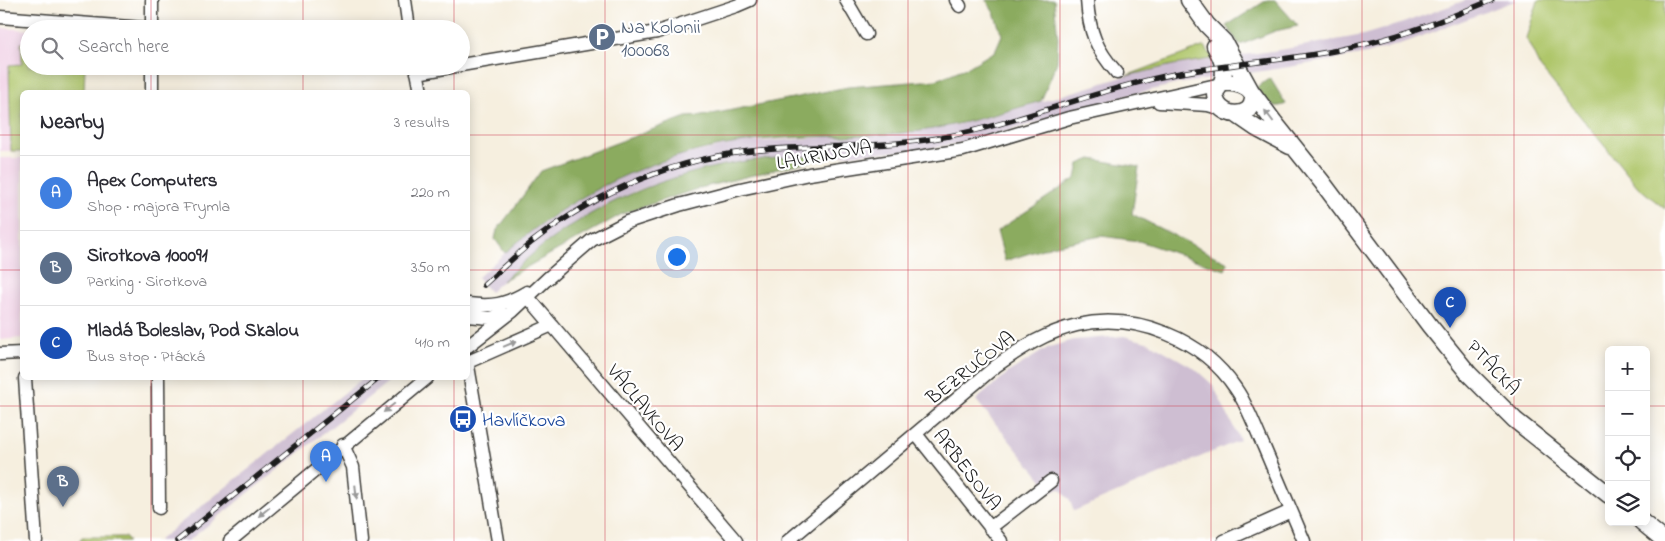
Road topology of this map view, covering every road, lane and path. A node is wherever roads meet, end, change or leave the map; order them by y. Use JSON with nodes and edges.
{"nodes":[{"id":1,"x":152,"y":0,"type":"edge"},
{"id":2,"x":405,"y":0,"type":"edge"},
{"id":3,"x":750,"y":0,"type":"edge"},
{"id":4,"x":846,"y":0,"type":"edge"},
{"id":5,"x":1087,"y":0,"type":"edge"},
{"id":6,"x":1189,"y":0,"type":"edge"},
{"id":7,"x":734,"y":3,"type":"edge"},
{"id":8,"x":0,"y":17,"type":"edge"},
{"id":9,"x":38,"y":20,"type":"edge"},
{"id":10,"x":153,"y":20,"type":"edge"},
{"id":11,"x":408,"y":20,"type":"edge"},
{"id":12,"x":1207,"y":25,"type":"junction"},
{"id":13,"x":866,"y":34,"type":"dead end"},
{"id":14,"x":470,"y":63,"type":"edge"},
{"id":15,"x":1118,"y":73,"type":"dead end"},
{"id":16,"x":152,"y":75,"type":"edge"},
{"id":17,"x":418,"y":75,"type":"edge"},
{"id":18,"x":1221,"y":84,"type":"junction"},
{"id":19,"x":152,"y":90,"type":"edge"},
{"id":20,"x":421,"y":90,"type":"edge"},
{"id":21,"x":1251,"y":92,"type":"junction"},
{"id":22,"x":1150,"y":101,"type":"junction"},
{"id":23,"x":1230,"y":112,"type":"junction"},
{"id":24,"x":1298,"y":151,"type":"junction"},
{"id":25,"x":542,"y":284,"type":"junction"},
{"id":26,"x":528,"y":297,"type":"junction"},
{"id":27,"x":470,"y":298,"type":"edge"},
{"id":28,"x":470,"y":304,"type":"edge"},
{"id":29,"x":481,"y":306,"type":"junction"},
{"id":30,"x":513,"y":311,"type":"junction"},
{"id":31,"x":470,"y":316,"type":"edge"},
{"id":32,"x":552,"y":325,"type":"junction"},
{"id":33,"x":470,"y":344,"type":"edge"},
{"id":34,"x":20,"y":353,"type":"edge"},
{"id":35,"x":0,"y":354,"type":"edge"},
{"id":36,"x":470,"y":361,"type":"edge"},
{"id":37,"x":470,"y":378,"type":"edge"},
{"id":38,"x":25,"y":380,"type":"edge"},
{"id":39,"x":158,"y":380,"type":"edge"},
{"id":40,"x":425,"y":380,"type":"edge"},
{"id":41,"x":916,"y":434,"type":"junction"},
{"id":42,"x":343,"y":446,"type":"junction"},
{"id":43,"x":1051,"y":481,"type":"dead end"},
{"id":44,"x":1605,"y":492,"type":"edge"},
{"id":45,"x":159,"y":508,"type":"dead end"},
{"id":46,"x":1291,"y":512,"type":"junction"},
{"id":47,"x":1647,"y":526,"type":"edge"},
{"id":48,"x":990,"y":528,"type":"junction"},
{"id":49,"x":36,"y":541,"type":"edge"},
{"id":50,"x":230,"y":541,"type":"edge"},
{"id":51,"x":361,"y":541,"type":"edge"},
{"id":52,"x":498,"y":541,"type":"edge"},
{"id":53,"x":736,"y":541,"type":"edge"},
{"id":54,"x":788,"y":541,"type":"edge"},
{"id":55,"x":1001,"y":541,"type":"edge"},
{"id":56,"x":1224,"y":541,"type":"edge"},
{"id":57,"x":1304,"y":541,"type":"edge"},
{"id":58,"x":1665,"y":541,"type":"edge"}],
"edges":[{"from":1,"to":10,"type":"street"},
{"from":2,"to":11,"type":"street"},
{"from":3,"to":7,"type":"street"},
{"from":4,"to":13,"type":"street"},
{"from":5,"to":15,"type":"street"},
{"from":6,"to":12,"type":"street","name":"PTÁCKÁ"},
{"from":7,"to":14,"type":"street"},
{"from":8,"to":9,"type":"street"},
{"from":12,"to":18,"type":"street","name":"PTÁCKÁ"},
{"from":12,"to":21,"type":"street","name":"PTÁCKÁ"},
{"from":16,"to":19,"type":"street"},
{"from":17,"to":20,"type":"street"},
{"from":18,"to":21,"type":"street","name":"PTÁCKÁ"},
{"from":18,"to":22,"type":"street","name":"LAURINOVA"},
{"from":18,"to":23,"type":"street"},
{"from":21,"to":23,"type":"street"},
{"from":24,"to":21,"type":"street","name":"PTÁCKÁ","one_way":true},
{"from":22,"to":23,"type":"street","name":"LAURINOVA"},
{"from":22,"to":25,"type":"street","name":"LAURINOVA"},
{"from":23,"to":24,"type":"street","name":"PTÁCKÁ"},
{"from":24,"to":44,"type":"street","name":"PTÁCKÁ"},
{"from":25,"to":26,"type":"street","name":"LAURINOVA"},
{"from":25,"to":29,"type":"street"},
{"from":26,"to":30,"type":"street","name":"LAURINOVA"},
{"from":26,"to":32,"type":"street","name":"VÁCLAVKOVA"},
{"from":27,"to":29,"type":"street"},
{"from":28,"to":29,"type":"street"},
{"from":30,"to":31,"type":"street"},
{"from":30,"to":33,"type":"street","name":"LAURINOVA"},
{"from":36,"to":32,"type":"street","one_way":true},
{"from":32,"to":53,"type":"street","name":"VÁCLAVKOVA"},
{"from":34,"to":35,"type":"street"},
{"from":37,"to":52,"type":"street"},
{"from":38,"to":49,"type":"street"},
{"from":39,"to":45,"type":"street"},
{"from":40,"to":42,"type":"street","one_way":true},
{"from":41,"to":46,"type":"street","name":"BEZRUČOVA"},
{"from":41,"to":48,"type":"street","name":"ARBESOVA"},
{"from":41,"to":54,"type":"street","name":"BEZRUČOVA"},
{"from":42,"to":50,"type":"street","one_way":true},
{"from":42,"to":51,"type":"street","one_way":true},
{"from":43,"to":48,"type":"street","name":"ARBESOVA"},
{"from":46,"to":56,"type":"street"},
{"from":46,"to":57,"type":"street","name":"BEZRUČOVA"},
{"from":47,"to":58,"type":"street"},
{"from":48,"to":55,"type":"street","name":"ARBESOVA"}]}
